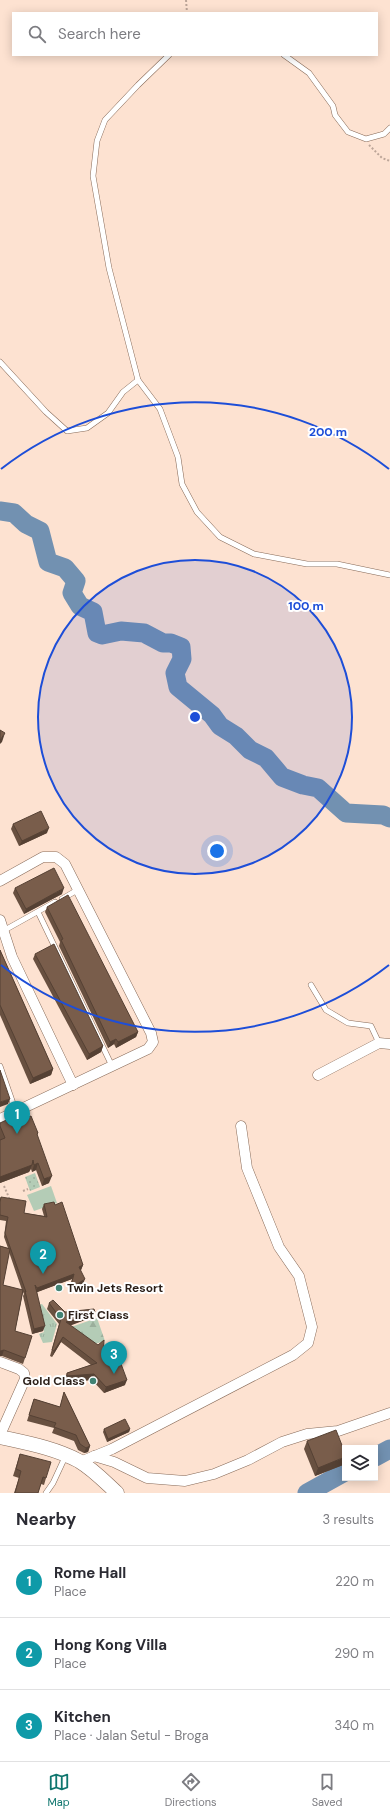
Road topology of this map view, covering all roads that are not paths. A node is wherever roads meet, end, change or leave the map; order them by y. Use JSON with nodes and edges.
{"nodes":[{"id":1,"x":168,"y":56,"type":"edge"},
{"id":2,"x":285,"y":56,"type":"edge"},
{"id":3,"x":390,"y":128,"type":"edge"},
{"id":4,"x":0,"y":362,"type":"edge"},
{"id":5,"x":138,"y":380,"type":"junction"},
{"id":6,"x":390,"y":575,"type":"edge"},
{"id":7,"x":0,"y":881,"type":"edge"},
{"id":8,"x":79,"y":889,"type":"junction"},
{"id":9,"x":38,"y":912,"type":"junction"},
{"id":10,"x":0,"y":920,"type":"edge"},
{"id":11,"x":3,"y":931,"type":"junction"},
{"id":12,"x":311,"y":985,"type":"dead end"},
{"id":13,"x":379,"y":1043,"type":"junction"},
{"id":14,"x":390,"y":1044,"type":"edge"},
{"id":15,"x":0,"y":1066,"type":"edge"},
{"id":16,"x":112,"y":1066,"type":"junction"},
{"id":17,"x":318,"y":1075,"type":"dead end"},
{"id":18,"x":73,"y":1085,"type":"junction"},
{"id":19,"x":16,"y":1112,"type":"junction"},
{"id":20,"x":0,"y":1119,"type":"edge"},
{"id":21,"x":241,"y":1126,"type":"dead end"},
{"id":22,"x":0,"y":1362,"type":"edge"},
{"id":23,"x":390,"y":1414,"type":"edge"},
{"id":24,"x":0,"y":1436,"type":"edge"},
{"id":25,"x":66,"y":1455,"type":"junction"},
{"id":26,"x":94,"y":1456,"type":"junction"},
{"id":27,"x":80,"y":1462,"type":"junction"},
{"id":28,"x":46,"y":1493,"type":"edge"},
{"id":29,"x":117,"y":1493,"type":"edge"}],
"edges":[{"from":1,"to":5,"type":"lane"},
{"from":2,"to":3,"type":"lane"},
{"from":4,"to":5,"type":"lane"},
{"from":5,"to":6,"type":"lane"},
{"from":7,"to":8,"type":"street"},
{"from":8,"to":9,"type":"lane"},
{"from":8,"to":16,"type":"street"},
{"from":9,"to":11,"type":"lane"},
{"from":9,"to":16,"type":"lane"},
{"from":10,"to":11,"type":"street"},
{"from":11,"to":18,"type":"street"},
{"from":12,"to":13,"type":"lane"},
{"from":13,"to":14,"type":"street"},
{"from":13,"to":17,"type":"street"},
{"from":15,"to":19,"type":"lane"},
{"from":16,"to":18,"type":"street"},
{"from":18,"to":19,"type":"street"},
{"from":19,"to":20,"type":"street"},
{"from":21,"to":26,"type":"street"},
{"from":22,"to":24,"type":"street"},
{"from":23,"to":26,"type":"street"},
{"from":24,"to":25,"type":"main road"},
{"from":25,"to":27,"type":"main road"},
{"from":25,"to":28,"type":"lane"},
{"from":26,"to":27,"type":"street"},
{"from":27,"to":29,"type":"main road"}]}
